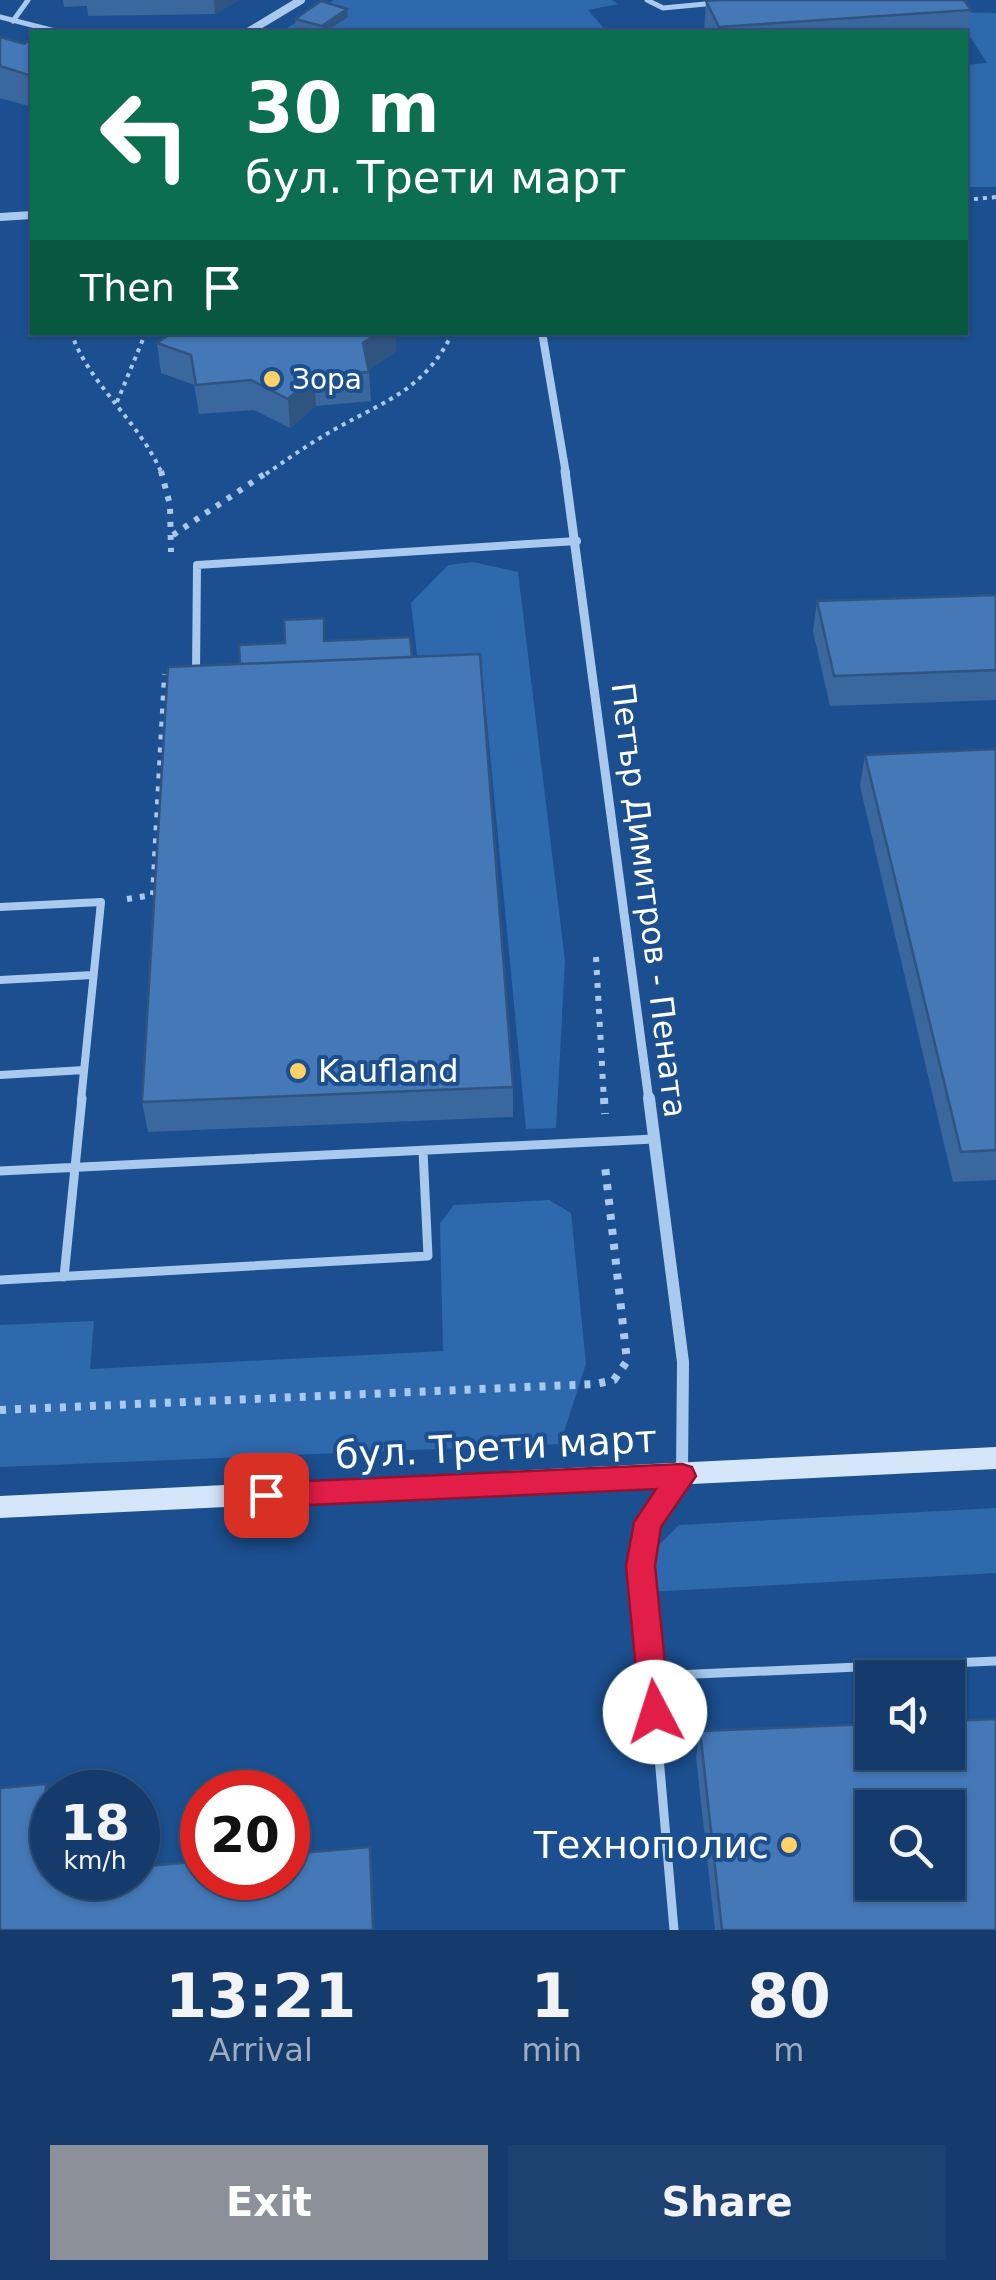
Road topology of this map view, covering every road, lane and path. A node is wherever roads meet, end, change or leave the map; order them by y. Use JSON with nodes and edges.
{"nodes":[{"id":1,"x":28,"y":0,"type":"edge"},
{"id":2,"x":300,"y":0,"type":"edge"},
{"id":3,"x":647,"y":0,"type":"edge"},
{"id":4,"x":730,"y":2,"type":"edge"},
{"id":5,"x":0,"y":17,"type":"edge"},
{"id":6,"x":14,"y":20,"type":"junction"},
{"id":7,"x":51,"y":30,"type":"edge"},
{"id":8,"x":251,"y":30,"type":"edge"},
{"id":9,"x":996,"y":197,"type":"edge"},
{"id":10,"x":968,"y":200,"type":"edge"},
{"id":11,"x":30,"y":215,"type":"edge"},
{"id":12,"x":0,"y":217,"type":"edge"},
{"id":13,"x":73,"y":335,"type":"edge"},
{"id":14,"x":145,"y":335,"type":"edge"},
{"id":15,"x":452,"y":335,"type":"edge"},
{"id":16,"x":542,"y":335,"type":"edge"},
{"id":17,"x":117,"y":402,"type":"junction"},
{"id":18,"x":172,"y":536,"type":"junction"},
{"id":19,"x":577,"y":542,"type":"junction"},
{"id":20,"x":171,"y":556,"type":"dead end"},
{"id":21,"x":166,"y":656,"type":"dead end"},
{"id":22,"x":196,"y":674,"type":"edge"},
{"id":23,"x":101,"y":902,"type":"junction"},
{"id":24,"x":0,"y":907,"type":"edge"},
{"id":25,"x":93,"y":975,"type":"junction"},
{"id":26,"x":0,"y":980,"type":"edge"},
{"id":27,"x":84,"y":1070,"type":"junction"},
{"id":28,"x":0,"y":1074,"type":"edge"},
{"id":29,"x":654,"y":1139,"type":"junction"},
{"id":30,"x":423,"y":1151,"type":"junction"},
{"id":31,"x":74,"y":1168,"type":"junction"},
{"id":32,"x":0,"y":1171,"type":"edge"},
{"id":33,"x":64,"y":1276,"type":"junction"},
{"id":34,"x":0,"y":1280,"type":"edge"},
{"id":35,"x":996,"y":1458,"type":"edge"},
{"id":36,"x":682,"y":1476,"type":"junction"},
{"id":37,"x":0,"y":1507,"type":"edge"},
{"id":38,"x":996,"y":1661,"type":"edge"},
{"id":39,"x":652,"y":1676,"type":"junction"},
{"id":40,"x":674,"y":1930,"type":"edge"}],
"edges":[{"from":1,"to":6,"type":"lane"},
{"from":2,"to":8,"type":"street"},
{"from":3,"to":4,"type":"lane"},
{"from":5,"to":6,"type":"lane"},
{"from":6,"to":7,"type":"lane"},
{"from":9,"to":10,"type":"path"},
{"from":11,"to":12,"type":"street"},
{"from":13,"to":17,"type":"path"},
{"from":14,"to":17,"type":"path"},
{"from":15,"to":18,"type":"path"},
{"from":16,"to":19,"type":"street","name":"Петър Димитров - Пената"},
{"from":17,"to":18,"type":"path"},
{"from":18,"to":20,"type":"path"},
{"from":19,"to":22,"type":"lane"},
{"from":19,"to":29,"type":"street","name":"Петър Димитров - Пената"},
{"from":21,"to":23,"type":"path"},
{"from":23,"to":24,"type":"lane"},
{"from":23,"to":25,"type":"lane"},
{"from":25,"to":26,"type":"lane"},
{"from":25,"to":27,"type":"lane"},
{"from":27,"to":28,"type":"lane"},
{"from":27,"to":31,"type":"lane"},
{"from":29,"to":30,"type":"lane"},
{"from":29,"to":36,"type":"street","name":"Петър Димитров - Пената"},
{"from":30,"to":31,"type":"lane"},
{"from":30,"to":33,"type":"lane"},
{"from":31,"to":32,"type":"lane"},
{"from":31,"to":33,"type":"lane"},
{"from":33,"to":34,"type":"lane"},
{"from":35,"to":36,"type":"main road","name":"бул. Трети март"},
{"from":36,"to":37,"type":"main road","name":"бул. Трети март"},
{"from":36,"to":39,"type":"lane"},
{"from":38,"to":39,"type":"lane"},
{"from":39,"to":40,"type":"lane"}]}
